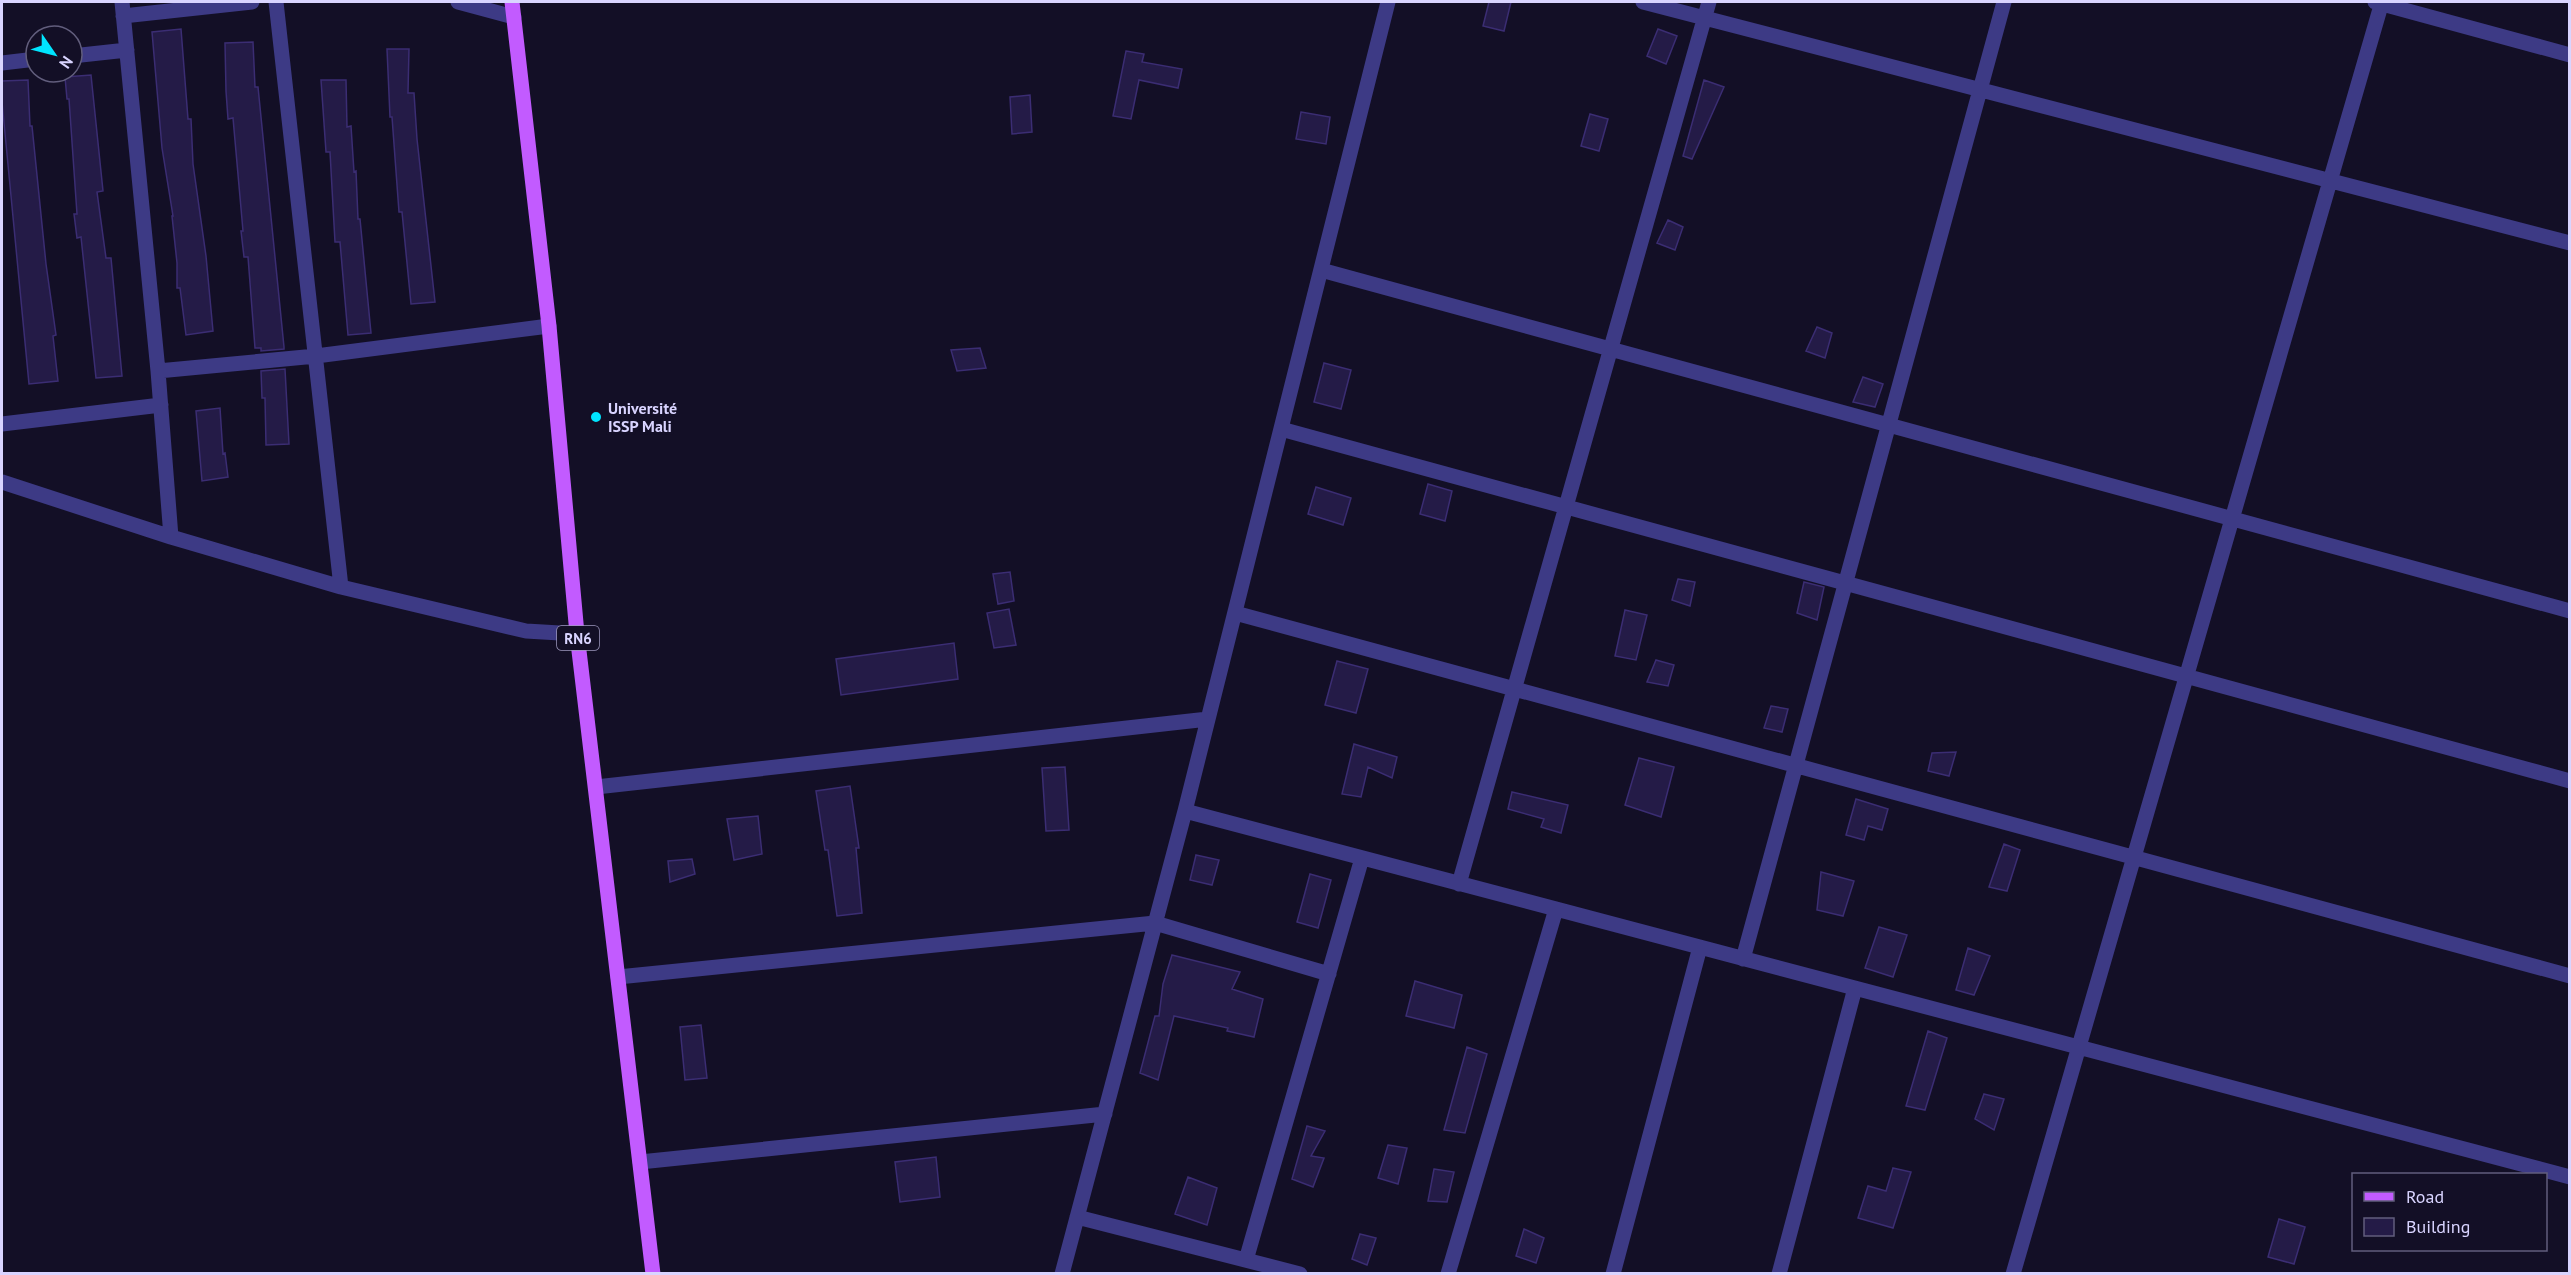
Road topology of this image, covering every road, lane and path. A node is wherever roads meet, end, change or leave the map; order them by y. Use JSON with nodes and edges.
{"nodes":[{"id":1,"x":252,"y":2,"type":"edge"},
{"id":2,"x":276,"y":2,"type":"edge"},
{"id":3,"x":458,"y":2,"type":"edge"},
{"id":4,"x":1388,"y":2,"type":"edge"},
{"id":5,"x":1643,"y":2,"type":"edge"},
{"id":6,"x":1709,"y":2,"type":"edge"},
{"id":7,"x":2004,"y":2,"type":"edge"},
{"id":8,"x":2379,"y":2,"type":"edge"},
{"id":9,"x":123,"y":9,"type":"edge"},
{"id":10,"x":513,"y":9,"type":"edge"},
{"id":11,"x":1704,"y":17,"type":"junction"},
{"id":12,"x":127,"y":50,"type":"junction"},
{"id":13,"x":84,"y":55,"type":"edge"},
{"id":14,"x":2570,"y":56,"type":"edge"},
{"id":15,"x":24,"y":60,"type":"edge"},
{"id":16,"x":2,"y":63,"type":"edge"},
{"id":17,"x":1980,"y":89,"type":"junction"},
{"id":18,"x":2330,"y":181,"type":"junction"},
{"id":19,"x":2570,"y":243,"type":"edge"},
{"id":20,"x":1321,"y":270,"type":"junction"},
{"id":21,"x":549,"y":326,"type":"junction"},
{"id":22,"x":1610,"y":349,"type":"junction"},
{"id":23,"x":316,"y":356,"type":"junction"},
{"id":24,"x":158,"y":371,"type":"junction"},
{"id":25,"x":161,"y":405,"type":"junction"},
{"id":26,"x":2,"y":424,"type":"edge"},
{"id":27,"x":1888,"y":425,"type":"junction"},
{"id":28,"x":1281,"y":429,"type":"junction"},
{"id":29,"x":2,"y":482,"type":"edge"},
{"id":30,"x":1566,"y":507,"type":"junction"},
{"id":31,"x":2232,"y":519,"type":"junction"},
{"id":32,"x":171,"y":537,"type":"junction"},
{"id":33,"x":1845,"y":583,"type":"junction"},
{"id":34,"x":341,"y":587,"type":"junction"},
{"id":35,"x":2570,"y":611,"type":"edge"},
{"id":36,"x":1234,"y":613,"type":"junction"},
{"id":37,"x":577,"y":634,"type":"junction"},
{"id":38,"x":2186,"y":677,"type":"junction"},
{"id":39,"x":1514,"y":689,"type":"junction"},
{"id":40,"x":1208,"y":719,"type":"junction"},
{"id":41,"x":1796,"y":766,"type":"junction"},
{"id":42,"x":2570,"y":781,"type":"edge"},
{"id":43,"x":596,"y":787,"type":"junction"},
{"id":44,"x":1185,"y":811,"type":"junction"},
{"id":45,"x":1362,"y":858,"type":"junction"},
{"id":46,"x":2134,"y":858,"type":"junction"},
{"id":47,"x":1459,"y":884,"type":"junction"},
{"id":48,"x":1556,"y":909,"type":"junction"},
{"id":49,"x":1155,"y":923,"type":"junction"},
{"id":50,"x":1700,"y":947,"type":"junction"},
{"id":51,"x":1743,"y":959,"type":"junction"},
{"id":52,"x":1329,"y":974,"type":"junction"},
{"id":53,"x":2570,"y":976,"type":"edge"},
{"id":54,"x":618,"y":978,"type":"junction"},
{"id":55,"x":1855,"y":988,"type":"junction"},
{"id":56,"x":2079,"y":1048,"type":"junction"},
{"id":57,"x":1105,"y":1114,"type":"junction"},
{"id":58,"x":640,"y":1162,"type":"junction"},
{"id":59,"x":2570,"y":1177,"type":"edge"},
{"id":60,"x":1077,"y":1217,"type":"junction"},
{"id":61,"x":1246,"y":1260,"type":"junction"},
{"id":62,"x":653,"y":1274,"type":"edge"},
{"id":63,"x":1062,"y":1274,"type":"edge"},
{"id":64,"x":1300,"y":1274,"type":"edge"},
{"id":65,"x":1448,"y":1274,"type":"edge"},
{"id":66,"x":1613,"y":1274,"type":"edge"},
{"id":67,"x":1779,"y":1274,"type":"edge"},
{"id":68,"x":2013,"y":1274,"type":"edge"}],
"edges":[{"from":1,"to":9,"type":"street"},
{"from":2,"to":23,"type":"street"},
{"from":3,"to":10,"type":"street"},
{"from":4,"to":20,"type":"street"},
{"from":5,"to":11,"type":"street"},
{"from":6,"to":11,"type":"street"},
{"from":7,"to":17,"type":"street"},
{"from":8,"to":14,"type":"street"},
{"from":8,"to":18,"type":"street"},
{"from":9,"to":12,"type":"street"},
{"from":10,"to":21,"type":"main road","number":"RN6"},
{"from":11,"to":17,"type":"street"},
{"from":11,"to":22,"type":"street"},
{"from":12,"to":13,"type":"street"},
{"from":12,"to":24,"type":"street"},
{"from":15,"to":16,"type":"street"},
{"from":17,"to":18,"type":"street"},
{"from":17,"to":27,"type":"street"},
{"from":18,"to":19,"type":"street"},
{"from":18,"to":31,"type":"street"},
{"from":20,"to":22,"type":"street"},
{"from":20,"to":28,"type":"street"},
{"from":21,"to":23,"type":"street"},
{"from":21,"to":37,"type":"main road","number":"RN6"},
{"from":22,"to":27,"type":"street"},
{"from":22,"to":30,"type":"street"},
{"from":23,"to":24,"type":"street"},
{"from":23,"to":34,"type":"street"},
{"from":24,"to":25,"type":"street"},
{"from":25,"to":26,"type":"street"},
{"from":25,"to":32,"type":"street"},
{"from":27,"to":31,"type":"street"},
{"from":27,"to":33,"type":"street"},
{"from":28,"to":30,"type":"street"},
{"from":28,"to":36,"type":"street"},
{"from":29,"to":32,"type":"street"},
{"from":30,"to":33,"type":"street"},
{"from":30,"to":39,"type":"street"},
{"from":31,"to":35,"type":"street"},
{"from":31,"to":38,"type":"street"},
{"from":32,"to":34,"type":"street"},
{"from":33,"to":38,"type":"street"},
{"from":33,"to":41,"type":"street"},
{"from":34,"to":37,"type":"street"},
{"from":36,"to":39,"type":"street"},
{"from":36,"to":40,"type":"street"},
{"from":37,"to":43,"type":"main road","number":"RN6"},
{"from":38,"to":42,"type":"street"},
{"from":38,"to":46,"type":"street"},
{"from":39,"to":41,"type":"street"},
{"from":39,"to":47,"type":"street"},
{"from":40,"to":43,"type":"street"},
{"from":40,"to":44,"type":"street"},
{"from":41,"to":46,"type":"street"},
{"from":41,"to":51,"type":"street"},
{"from":43,"to":54,"type":"main road","number":"RN6"},
{"from":44,"to":45,"type":"street"},
{"from":44,"to":49,"type":"street"},
{"from":45,"to":47,"type":"street"},
{"from":45,"to":52,"type":"street"},
{"from":46,"to":53,"type":"street"},
{"from":46,"to":56,"type":"street"},
{"from":47,"to":48,"type":"street"},
{"from":48,"to":50,"type":"street"},
{"from":48,"to":65,"type":"street"},
{"from":49,"to":52,"type":"street"},
{"from":49,"to":54,"type":"street"},
{"from":49,"to":57,"type":"street"},
{"from":50,"to":51,"type":"street"},
{"from":50,"to":66,"type":"street"},
{"from":51,"to":55,"type":"street"},
{"from":52,"to":61,"type":"street"},
{"from":54,"to":58,"type":"main road","number":"RN6"},
{"from":55,"to":56,"type":"street"},
{"from":55,"to":67,"type":"street"},
{"from":56,"to":59,"type":"street"},
{"from":56,"to":68,"type":"street"},
{"from":57,"to":58,"type":"street"},
{"from":57,"to":60,"type":"street"},
{"from":58,"to":62,"type":"main road","number":"RN6"},
{"from":60,"to":61,"type":"street"},
{"from":60,"to":63,"type":"street"},
{"from":61,"to":64,"type":"street"}]}
